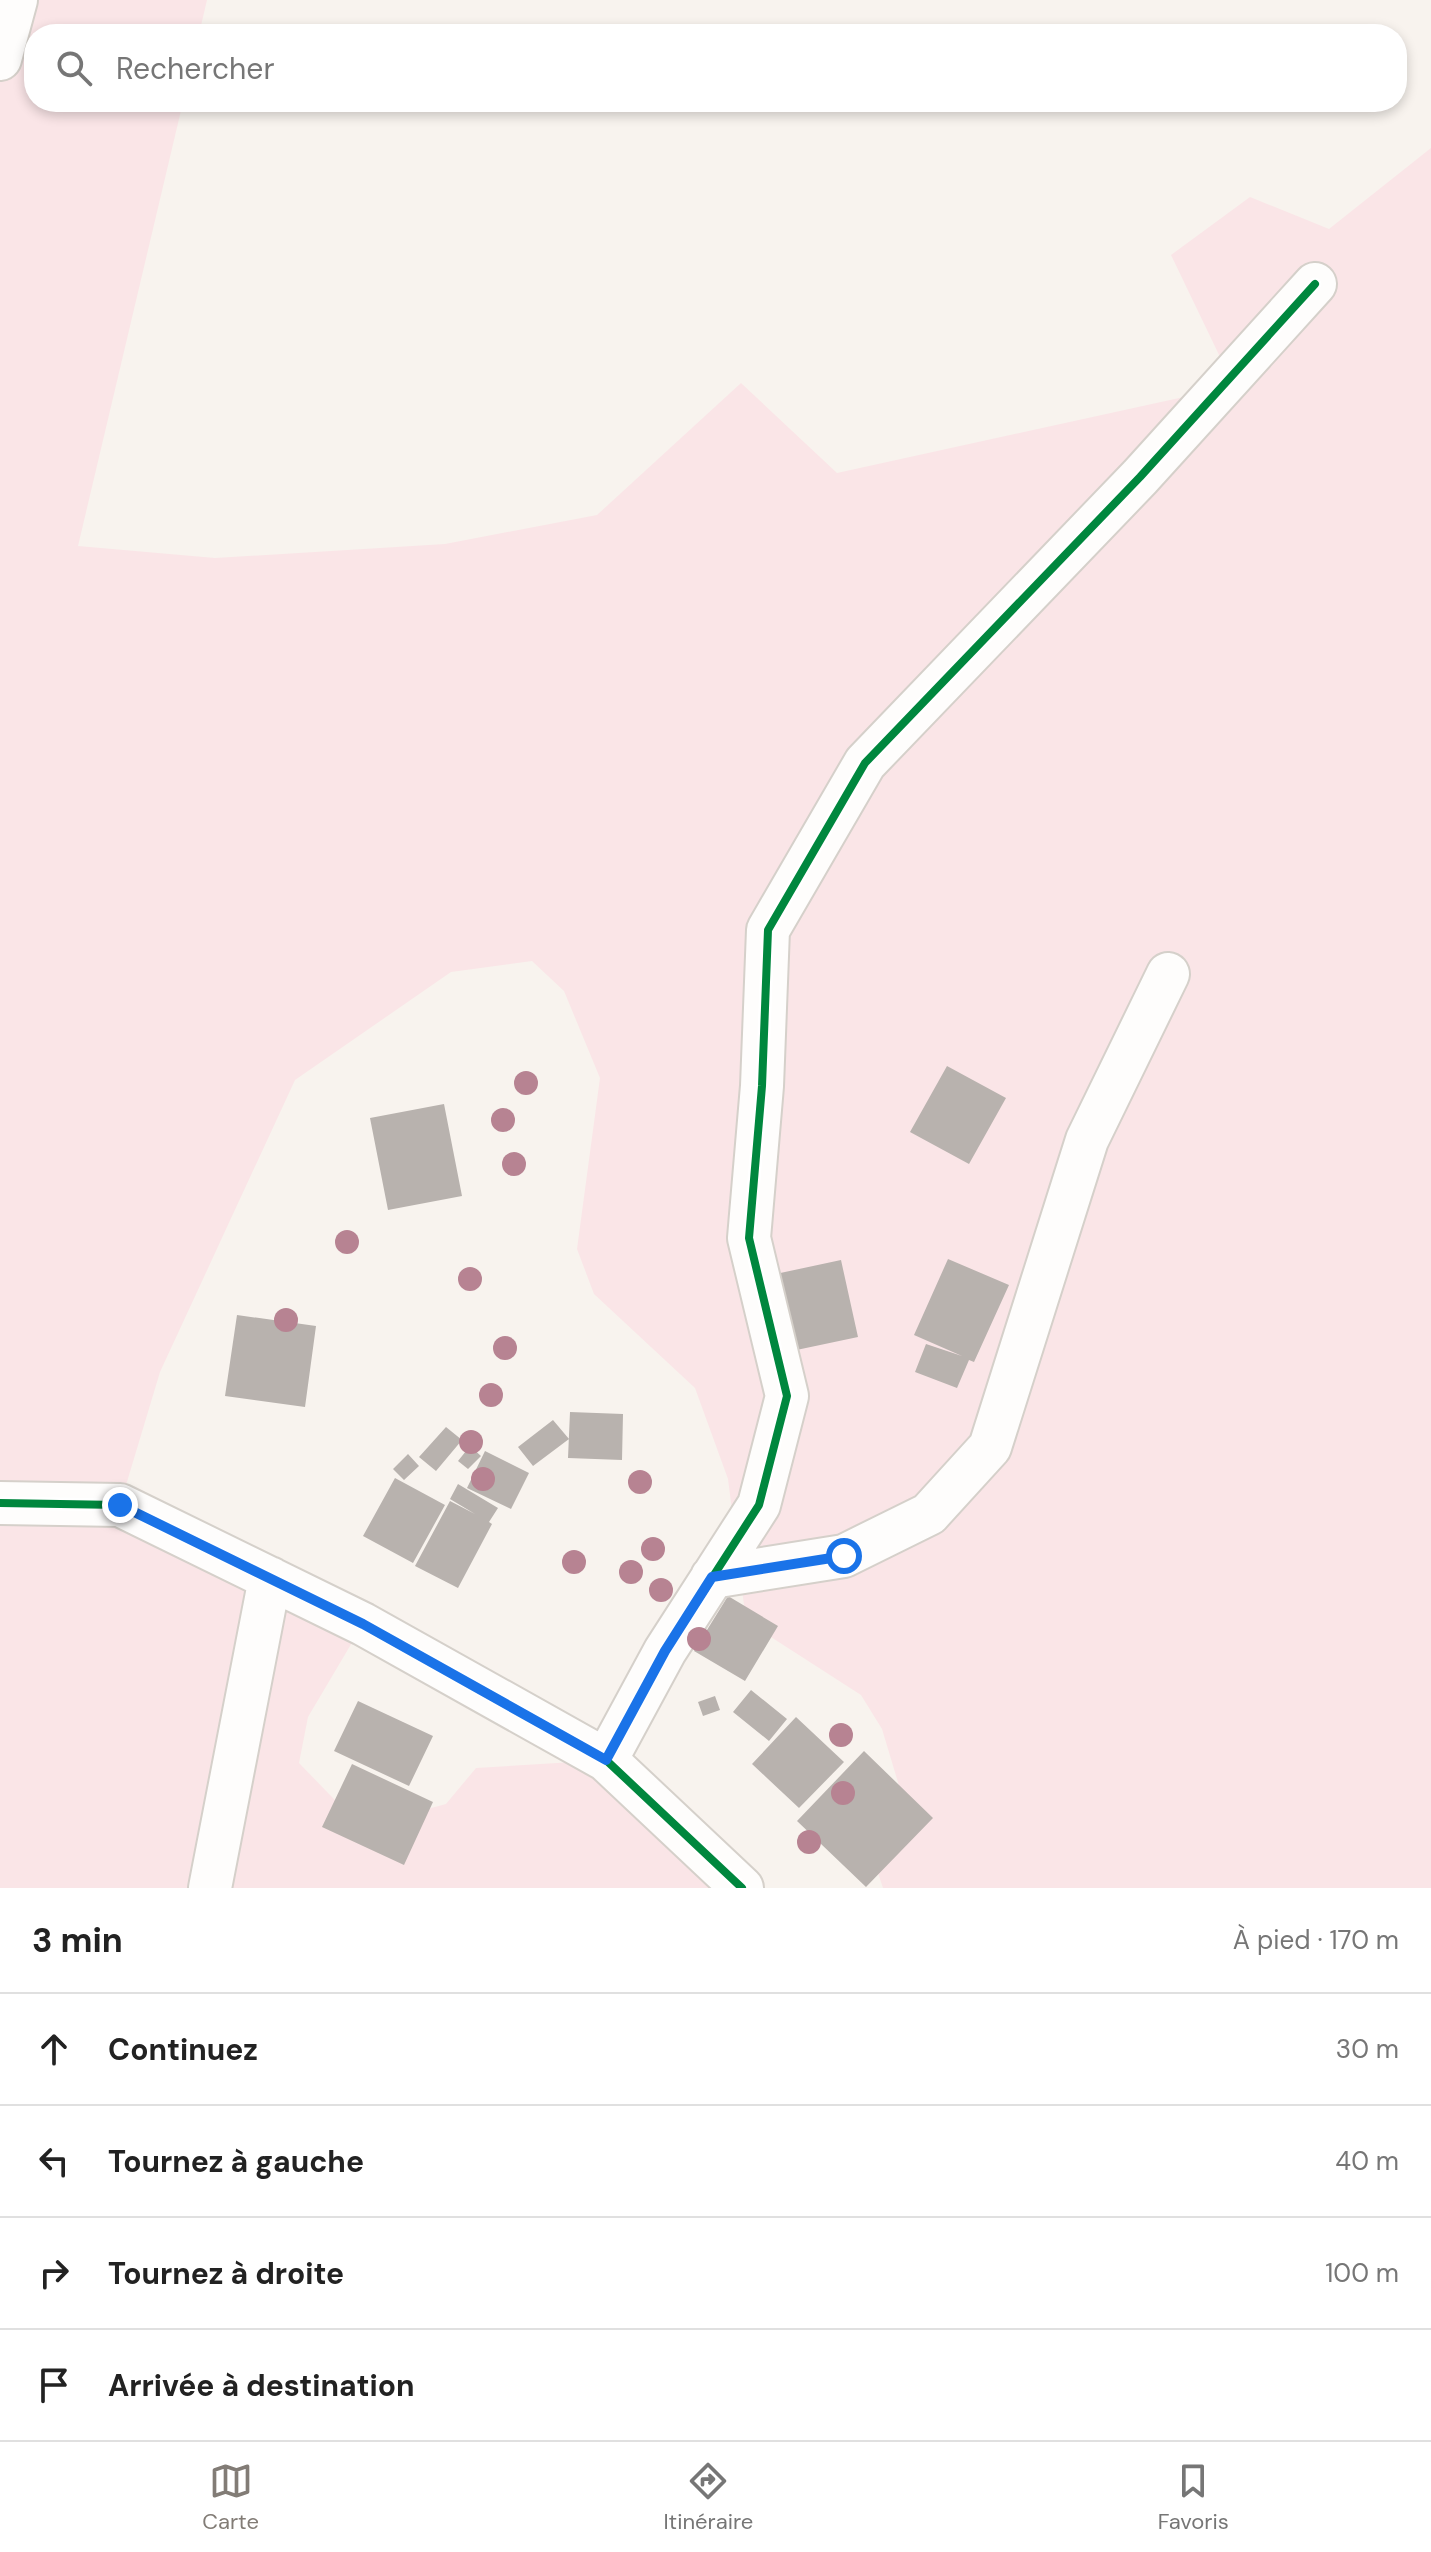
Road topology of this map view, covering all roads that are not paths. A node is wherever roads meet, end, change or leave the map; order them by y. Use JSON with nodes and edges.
{"nodes":[{"id":1,"x":16,"y":0,"type":"edge"},
{"id":2,"x":0,"y":59,"type":"edge"},
{"id":3,"x":1315,"y":284,"type":"dead end"},
{"id":4,"x":1168,"y":974,"type":"dead end"},
{"id":5,"x":0,"y":1503,"type":"edge"},
{"id":6,"x":712,"y":1577,"type":"junction"},
{"id":7,"x":270,"y":1578,"type":"junction"},
{"id":8,"x":606,"y":1760,"type":"junction"},
{"id":9,"x":210,"y":1888,"type":"edge"},
{"id":10,"x":742,"y":1888,"type":"edge"}],
"edges":[{"from":1,"to":2,"type":"street"},
{"from":3,"to":6,"type":"street"},
{"from":4,"to":6,"type":"street"},
{"from":5,"to":7,"type":"street"},
{"from":6,"to":8,"type":"street"},
{"from":7,"to":8,"type":"street"},
{"from":7,"to":9,"type":"street"},
{"from":8,"to":10,"type":"street"}]}
